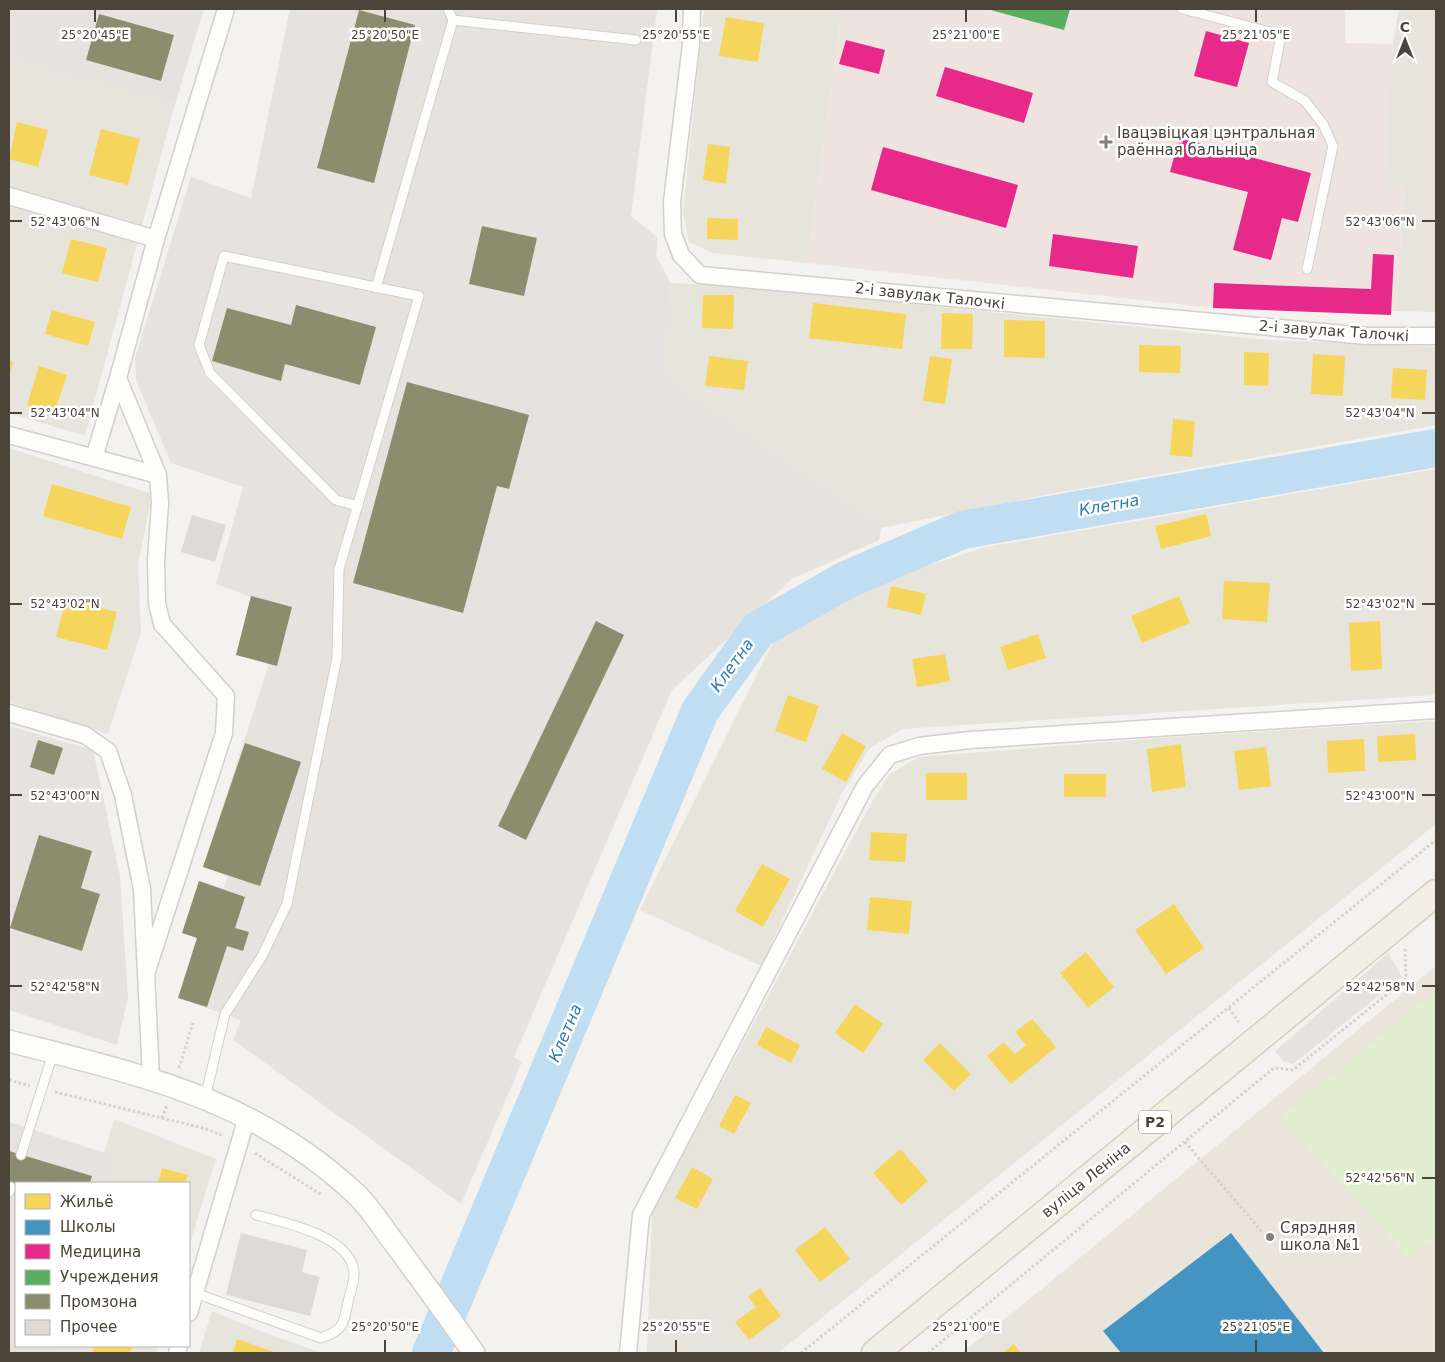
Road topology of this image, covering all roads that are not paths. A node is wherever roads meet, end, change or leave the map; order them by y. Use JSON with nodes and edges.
{"nodes":[{"id":1,"x":226,"y":9,"type":"edge"},
{"id":2,"x":448,"y":9,"type":"edge"},
{"id":3,"x":692,"y":9,"type":"edge"},
{"id":4,"x":1182,"y":9,"type":"edge"},
{"id":5,"x":1202,"y":11,"type":"edge"},
{"id":6,"x":453,"y":20,"type":"junction"},
{"id":7,"x":636,"y":40,"type":"dead end"},
{"id":8,"x":9,"y":196,"type":"edge"},
{"id":9,"x":156,"y":239,"type":"junction"},
{"id":10,"x":1307,"y":269,"type":"dead end"},
{"id":11,"x":376,"y":288,"type":"junction"},
{"id":12,"x":1436,"y":336,"type":"edge"},
{"id":13,"x":118,"y":378,"type":"junction"},
{"id":14,"x":9,"y":435,"type":"edge"},
{"id":15,"x":94,"y":458,"type":"junction"},
{"id":16,"x":158,"y":474,"type":"junction"},
{"id":17,"x":358,"y":506,"type":"junction"},
{"id":18,"x":1436,"y":710,"type":"edge"},
{"id":19,"x":9,"y":713,"type":"edge"},
{"id":20,"x":1436,"y":892,"type":"edge"},
{"id":21,"x":146,"y":974,"type":"junction"},
{"id":22,"x":9,"y":1041,"type":"edge"},
{"id":23,"x":53,"y":1052,"type":"junction"},
{"id":24,"x":151,"y":1078,"type":"junction"},
{"id":25,"x":205,"y":1098,"type":"junction"},
{"id":26,"x":247,"y":1117,"type":"junction"},
{"id":27,"x":21,"y":1154,"type":"dead end"},
{"id":28,"x":256,"y":1216,"type":"dead end"},
{"id":29,"x":195,"y":1293,"type":"junction"},
{"id":30,"x":190,"y":1310,"type":"edge"},
{"id":31,"x":474,"y":1353,"type":"edge"},
{"id":32,"x":628,"y":1353,"type":"edge"},
{"id":33,"x":876,"y":1353,"type":"edge"}],
"edges":[{"from":1,"to":9,"type":"street"},
{"from":2,"to":6,"type":"lane"},
{"from":3,"to":12,"type":"street","name":"2-і завулак Талочкі"},
{"from":4,"to":5,"type":"lane"},
{"from":5,"to":10,"type":"lane"},
{"from":6,"to":7,"type":"lane"},
{"from":6,"to":11,"type":"lane"},
{"from":8,"to":9,"type":"street"},
{"from":9,"to":13,"type":"street"},
{"from":11,"to":17,"type":"lane"},
{"from":11,"to":17,"type":"lane"},
{"from":13,"to":15,"type":"street"},
{"from":13,"to":16,"type":"street"},
{"from":14,"to":15,"type":"street"},
{"from":15,"to":16,"type":"street"},
{"from":16,"to":21,"type":"street"},
{"from":17,"to":25,"type":"lane"},
{"from":18,"to":32,"type":"street"},
{"from":19,"to":21,"type":"street"},
{"from":20,"to":33,"type":"main road","name":"вуліца Леніна","number":"Р2"},
{"from":21,"to":24,"type":"street"},
{"from":22,"to":23,"type":"street"},
{"from":23,"to":24,"type":"street"},
{"from":23,"to":27,"type":"lane"},
{"from":24,"to":25,"type":"street"},
{"from":25,"to":26,"type":"street"},
{"from":26,"to":29,"type":"street"},
{"from":26,"to":31,"type":"street"},
{"from":28,"to":29,"type":"lane"},
{"from":29,"to":30,"type":"street"}]}
